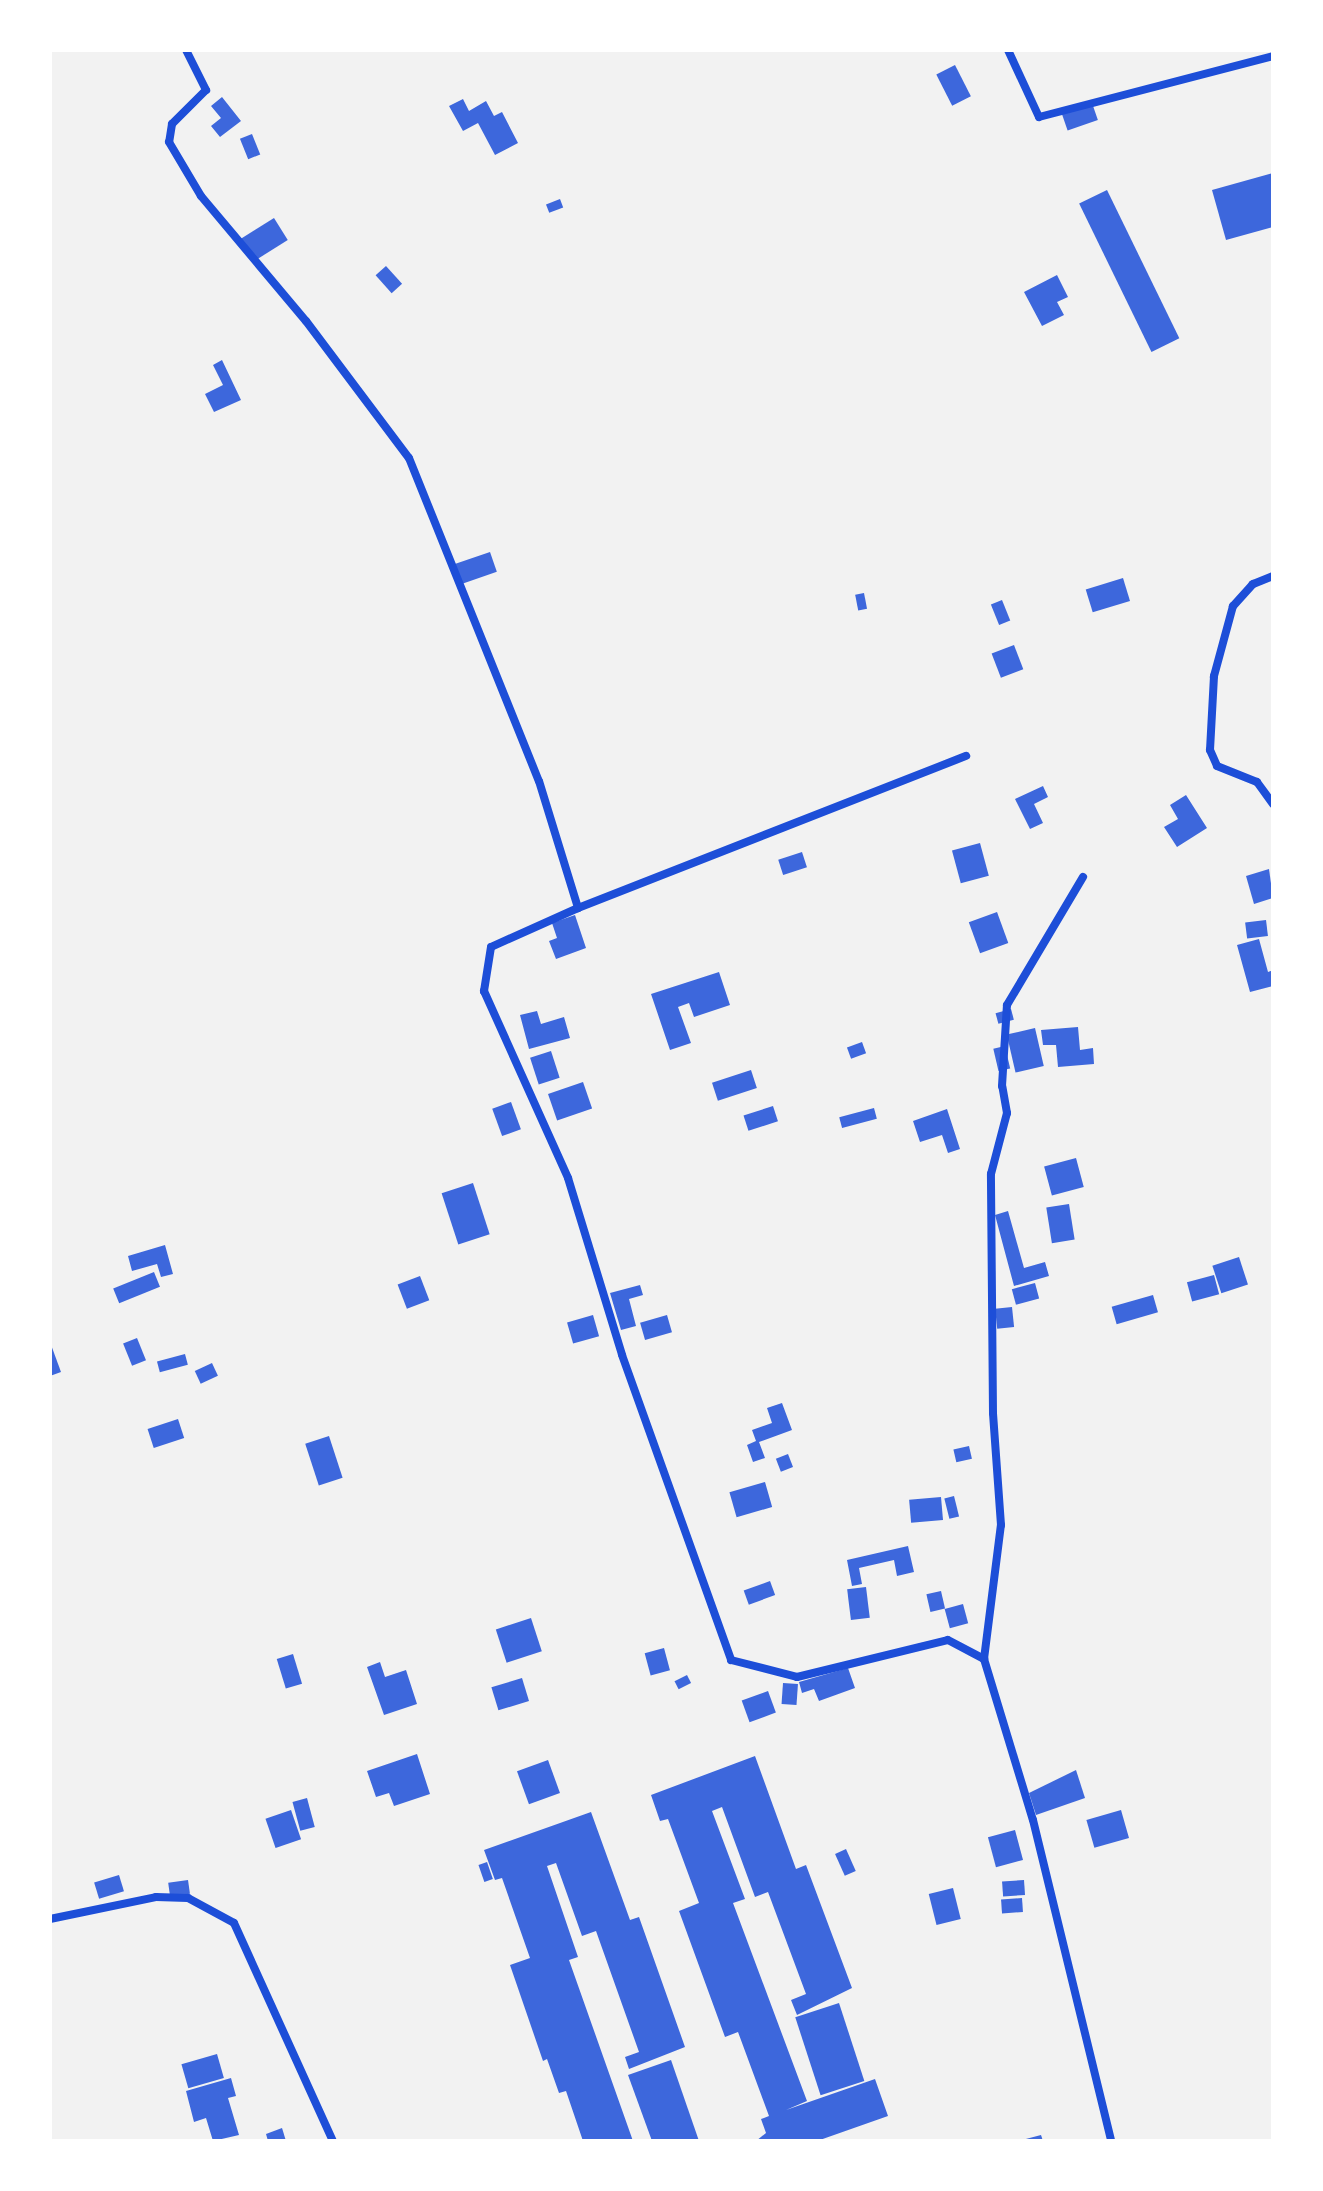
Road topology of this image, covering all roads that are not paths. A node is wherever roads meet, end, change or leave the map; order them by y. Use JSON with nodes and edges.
{"nodes":[{"id":1,"x":186,"y":50,"type":"edge"},
{"id":2,"x":1008,"y":50,"type":"edge"},
{"id":3,"x":1273,"y":56,"type":"edge"},
{"id":4,"x":1273,"y":576,"type":"edge"},
{"id":5,"x":966,"y":756,"type":"dead end"},
{"id":6,"x":1273,"y":804,"type":"edge"},
{"id":7,"x":1083,"y":877,"type":"dead end"},
{"id":8,"x":578,"y":908,"type":"junction"},
{"id":9,"x":984,"y":1659,"type":"junction"},
{"id":10,"x":50,"y":1919,"type":"edge"},
{"id":11,"x":333,"y":2141,"type":"edge"},
{"id":12,"x":1111,"y":2141,"type":"edge"}],
"edges":[{"from":1,"to":8,"type":"street"},
{"from":2,"to":3,"type":"street"},
{"from":4,"to":6,"type":"street"},
{"from":5,"to":8,"type":"street"},
{"from":7,"to":9,"type":"street"},
{"from":8,"to":9,"type":"street"},
{"from":9,"to":12,"type":"street"},
{"from":10,"to":11,"type":"street"}]}
